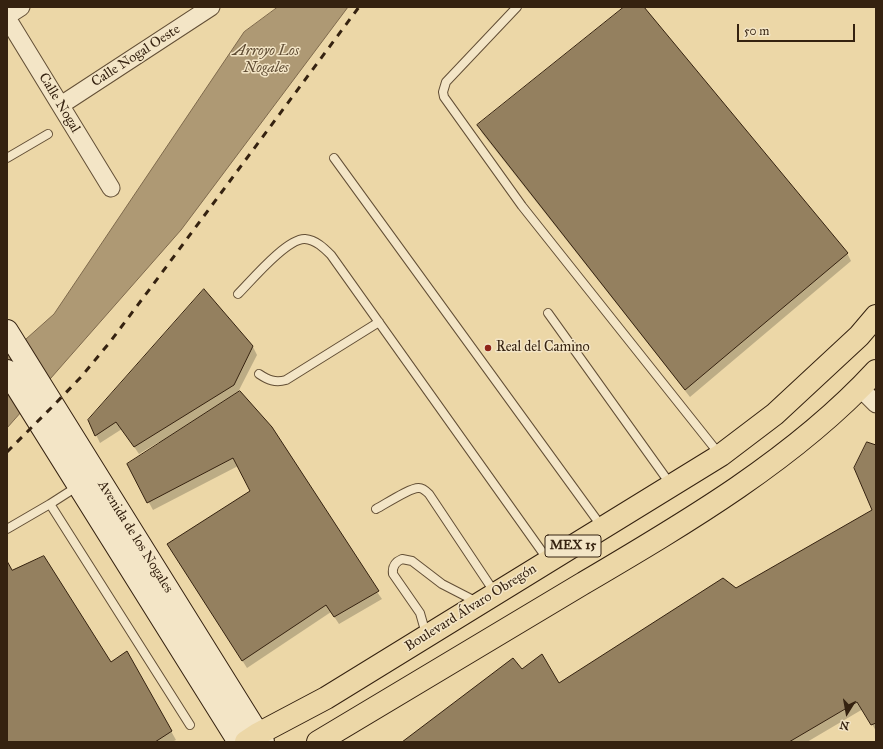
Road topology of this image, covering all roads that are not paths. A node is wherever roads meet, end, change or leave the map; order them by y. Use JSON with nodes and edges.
{"nodes":[{"id":1,"x":21,"y":7,"type":"edge"},
{"id":2,"x":211,"y":7,"type":"edge"},
{"id":3,"x":517,"y":7,"type":"edge"},
{"id":4,"x":7,"y":17,"type":"edge"},
{"id":5,"x":61,"y":105,"type":"junction"},
{"id":6,"x":48,"y":134,"type":"dead end"},
{"id":7,"x":7,"y":158,"type":"edge"},
{"id":8,"x":334,"y":158,"type":"dead end"},
{"id":9,"x":111,"y":188,"type":"dead end"},
{"id":10,"x":238,"y":294,"type":"dead end"},
{"id":11,"x":548,"y":313,"type":"dead end"},
{"id":12,"x":876,"y":316,"type":"edge"},
{"id":13,"x":379,"y":322,"type":"junction"},
{"id":14,"x":10,"y":336,"type":"edge"},
{"id":15,"x":7,"y":371,"type":"edge"},
{"id":16,"x":876,"y":371,"type":"edge"},
{"id":17,"x":259,"y":374,"type":"dead end"},
{"id":18,"x":860,"y":388,"type":"junction"},
{"id":19,"x":876,"y":404,"type":"edge"},
{"id":20,"x":721,"y":455,"type":"junction"},
{"id":21,"x":78,"y":486,"type":"junction"},
{"id":22,"x":671,"y":486,"type":"junction"},
{"id":23,"x":50,"y":504,"type":"junction"},
{"id":24,"x":376,"y":510,"type":"dead end"},
{"id":25,"x":602,"y":528,"type":"junction"},
{"id":26,"x":7,"y":529,"type":"edge"},
{"id":27,"x":549,"y":561,"type":"junction"},
{"id":28,"x":487,"y":599,"type":"junction"},
{"id":29,"x":427,"y":636,"type":"junction"},
{"id":30,"x":190,"y":725,"type":"dead end"},
{"id":31,"x":251,"y":740,"type":"edge"},
{"id":32,"x":318,"y":742,"type":"edge"}],
"edges":[{"from":1,"to":4,"type":"street"},
{"from":2,"to":5,"type":"street","name":"Calle Nogal Oeste"},
{"from":3,"to":20,"type":"lane"},
{"from":4,"to":5,"type":"street","name":"Calle Nogal"},
{"from":5,"to":9,"type":"street","name":"Calle Nogal"},
{"from":6,"to":7,"type":"lane"},
{"from":8,"to":25,"type":"lane"},
{"from":10,"to":13,"type":"lane"},
{"from":11,"to":22,"type":"lane"},
{"from":12,"to":20,"type":"highway","name":"Boulevard Álvaro Obregón","number":"MEX 15"},
{"from":13,"to":17,"type":"lane"},
{"from":13,"to":27,"type":"lane"},
{"from":14,"to":31,"type":"main road","name":"Avenida de los Nogales"},
{"from":15,"to":21,"type":"main road","name":"Avenida de los Nogales"},
{"from":16,"to":18,"type":"highway","number":"MEX 15"},
{"from":18,"to":19,"type":"street"},
{"from":18,"to":32,"type":"highway","number":"MEX 15"},
{"from":20,"to":22,"type":"highway","name":"Boulevard Álvaro Obregón","number":"MEX 15"},
{"from":21,"to":23,"type":"lane"},
{"from":21,"to":31,"type":"main road","name":"Avenida de los Nogales"},
{"from":22,"to":25,"type":"highway","name":"Boulevard Álvaro Obregón","number":"MEX 15"},
{"from":23,"to":26,"type":"lane"},
{"from":23,"to":30,"type":"lane"},
{"from":24,"to":28,"type":"lane"},
{"from":25,"to":27,"type":"highway","name":"Boulevard Álvaro Obregón","number":"MEX 15"},
{"from":27,"to":28,"type":"highway","name":"Boulevard Álvaro Obregón","number":"MEX 15"},
{"from":28,"to":29,"type":"highway","name":"Boulevard Álvaro Obregón","number":"MEX 15"},
{"from":28,"to":29,"type":"lane"},
{"from":29,"to":31,"type":"highway","name":"Boulevard Álvaro Obregón","number":"MEX 15"}]}
